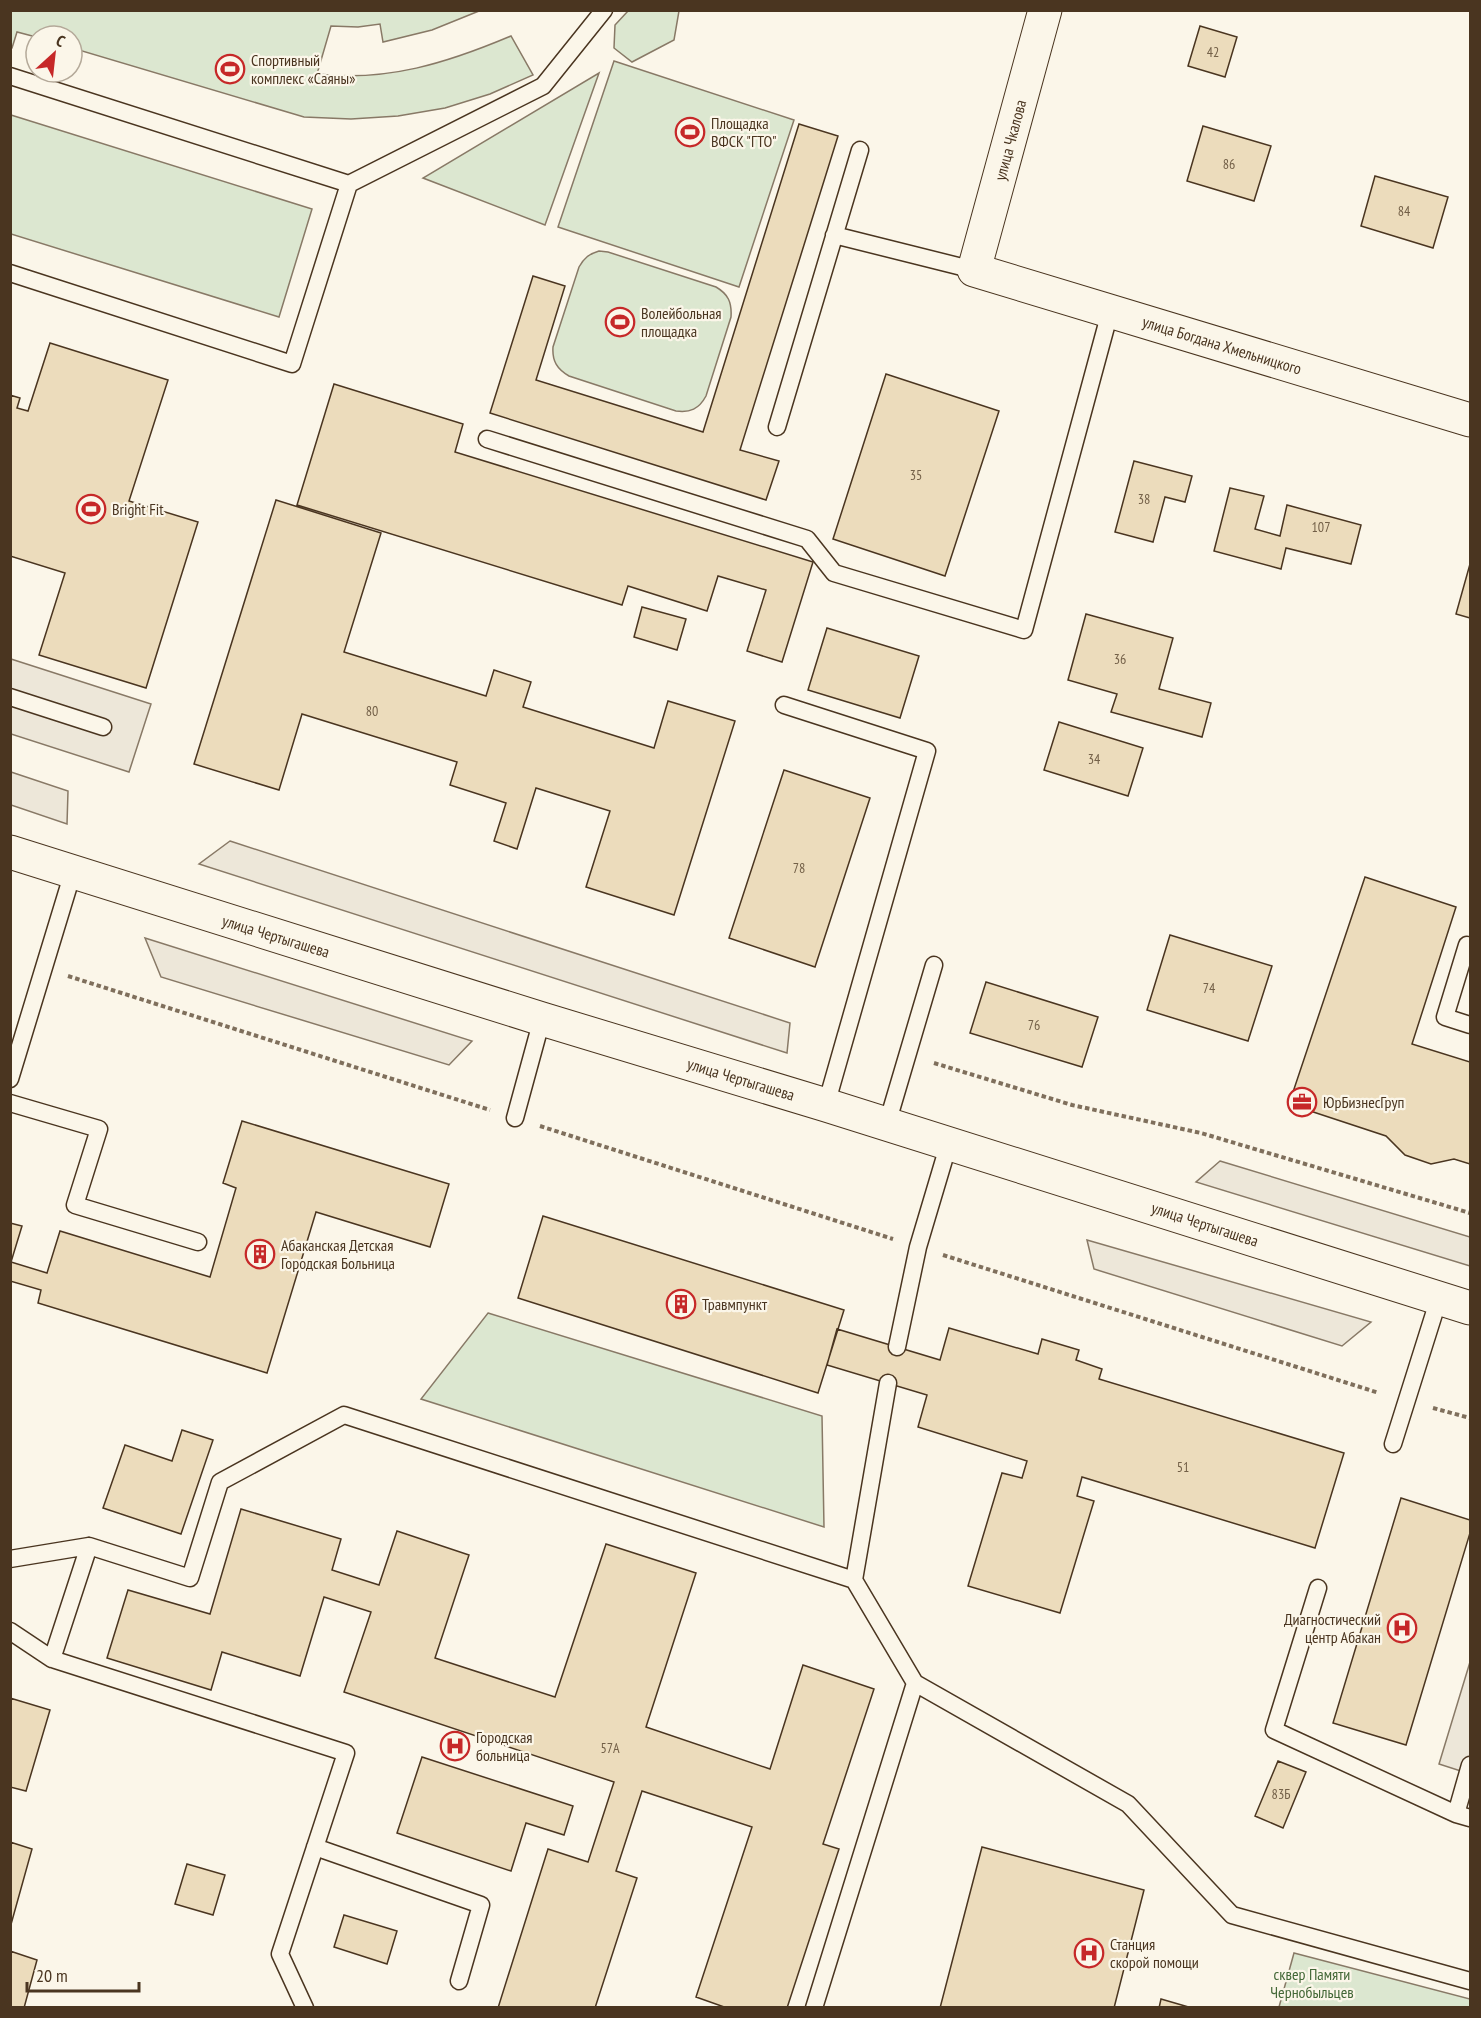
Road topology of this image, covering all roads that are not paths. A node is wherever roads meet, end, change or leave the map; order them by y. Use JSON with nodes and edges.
{"nodes":[{"id":1,"x":604,"y":10,"type":"edge"},
{"id":2,"x":1045,"y":10,"type":"edge"},
{"id":3,"x":10,"y":76,"type":"edge"},
{"id":4,"x":860,"y":150,"type":"dead end"},
{"id":5,"x":349,"y":184,"type":"junction"},
{"id":6,"x":834,"y":235,"type":"junction"},
{"id":7,"x":974,"y":270,"type":"junction"},
{"id":8,"x":10,"y":273,"type":"edge"},
{"id":9,"x":1110,"y":312,"type":"junction"},
{"id":10,"x":1470,"y":420,"type":"edge"},
{"id":11,"x":777,"y":427,"type":"dead end"},
{"id":12,"x":487,"y":439,"type":"dead end"},
{"id":13,"x":10,"y":697,"type":"edge"},
{"id":14,"x":784,"y":705,"type":"dead end"},
{"id":15,"x":104,"y":727,"type":"dead end"},
{"id":16,"x":10,"y":852,"type":"edge"},
{"id":17,"x":73,"y":872,"type":"junction"},
{"id":18,"x":1467,"y":945,"type":"dead end"},
{"id":19,"x":934,"y":965,"type":"dead end"},
{"id":20,"x":542,"y":1019,"type":"junction"},
{"id":21,"x":1470,"y":1025,"type":"edge"},
{"id":22,"x":10,"y":1079,"type":"edge"},
{"id":23,"x":10,"y":1103,"type":"edge"},
{"id":24,"x":826,"y":1105,"type":"junction"},
{"id":25,"x":515,"y":1118,"type":"road end"},
{"id":26,"x":887,"y":1124,"type":"junction"},
{"id":27,"x":949,"y":1143,"type":"junction"},
{"id":28,"x":198,"y":1242,"type":"dead end"},
{"id":29,"x":1439,"y":1298,"type":"junction"},
{"id":30,"x":1470,"y":1308,"type":"edge"},
{"id":31,"x":897,"y":1347,"type":"dead end"},
{"id":32,"x":888,"y":1383,"type":"dead end"},
{"id":33,"x":1394,"y":1444,"type":"dead end"},
{"id":34,"x":89,"y":1546,"type":"junction"},
{"id":35,"x":10,"y":1559,"type":"edge"},
{"id":36,"x":854,"y":1580,"type":"junction"},
{"id":37,"x":1318,"y":1588,"type":"dead end"},
{"id":38,"x":10,"y":1631,"type":"edge"},
{"id":39,"x":52,"y":1659,"type":"junction"},
{"id":40,"x":915,"y":1683,"type":"junction"},
{"id":41,"x":1470,"y":1765,"type":"edge"},
{"id":42,"x":1463,"y":1816,"type":"edge"},
{"id":43,"x":315,"y":1847,"type":"junction"},
{"id":44,"x":459,"y":1981,"type":"dead end"},
{"id":45,"x":1470,"y":1981,"type":"edge"},
{"id":46,"x":304,"y":2007,"type":"edge"},
{"id":47,"x":814,"y":2007,"type":"edge"}],
"edges":[{"from":1,"to":5,"type":"lane"},
{"from":2,"to":7,"type":"street","name":"улица Чкалова"},
{"from":3,"to":5,"type":"lane"},
{"from":4,"to":6,"type":"lane"},
{"from":5,"to":8,"type":"lane"},
{"from":6,"to":7,"type":"lane"},
{"from":6,"to":11,"type":"lane"},
{"from":7,"to":9,"type":"street","name":"улица Богдана Хмельницкого"},
{"from":9,"to":10,"type":"street","name":"улица Богдана Хмельницкого"},
{"from":9,"to":12,"type":"lane"},
{"from":13,"to":15,"type":"lane"},
{"from":14,"to":24,"type":"lane"},
{"from":16,"to":17,"type":"street","name":"улица Чертыгашева"},
{"from":17,"to":20,"type":"street","name":"улица Чертыгашева"},
{"from":17,"to":22,"type":"lane"},
{"from":18,"to":21,"type":"lane"},
{"from":19,"to":26,"type":"lane"},
{"from":20,"to":24,"type":"street","name":"улица Чертыгашева"},
{"from":20,"to":25,"type":"lane"},
{"from":23,"to":28,"type":"lane"},
{"from":24,"to":26,"type":"street","name":"улица Чертыгашева"},
{"from":26,"to":27,"type":"street","name":"улица Чертыгашева"},
{"from":27,"to":29,"type":"street","name":"улица Чертыгашева"},
{"from":27,"to":31,"type":"lane"},
{"from":29,"to":30,"type":"street","name":"улица Чертыгашева"},
{"from":29,"to":33,"type":"lane"},
{"from":32,"to":36,"type":"lane"},
{"from":34,"to":35,"type":"lane"},
{"from":34,"to":36,"type":"lane"},
{"from":34,"to":39,"type":"lane"},
{"from":36,"to":40,"type":"lane"},
{"from":37,"to":42,"type":"lane"},
{"from":38,"to":39,"type":"lane"},
{"from":39,"to":43,"type":"lane"},
{"from":40,"to":45,"type":"lane"},
{"from":40,"to":47,"type":"lane"},
{"from":41,"to":42,"type":"lane"},
{"from":43,"to":44,"type":"lane"},
{"from":43,"to":46,"type":"lane"}]}
